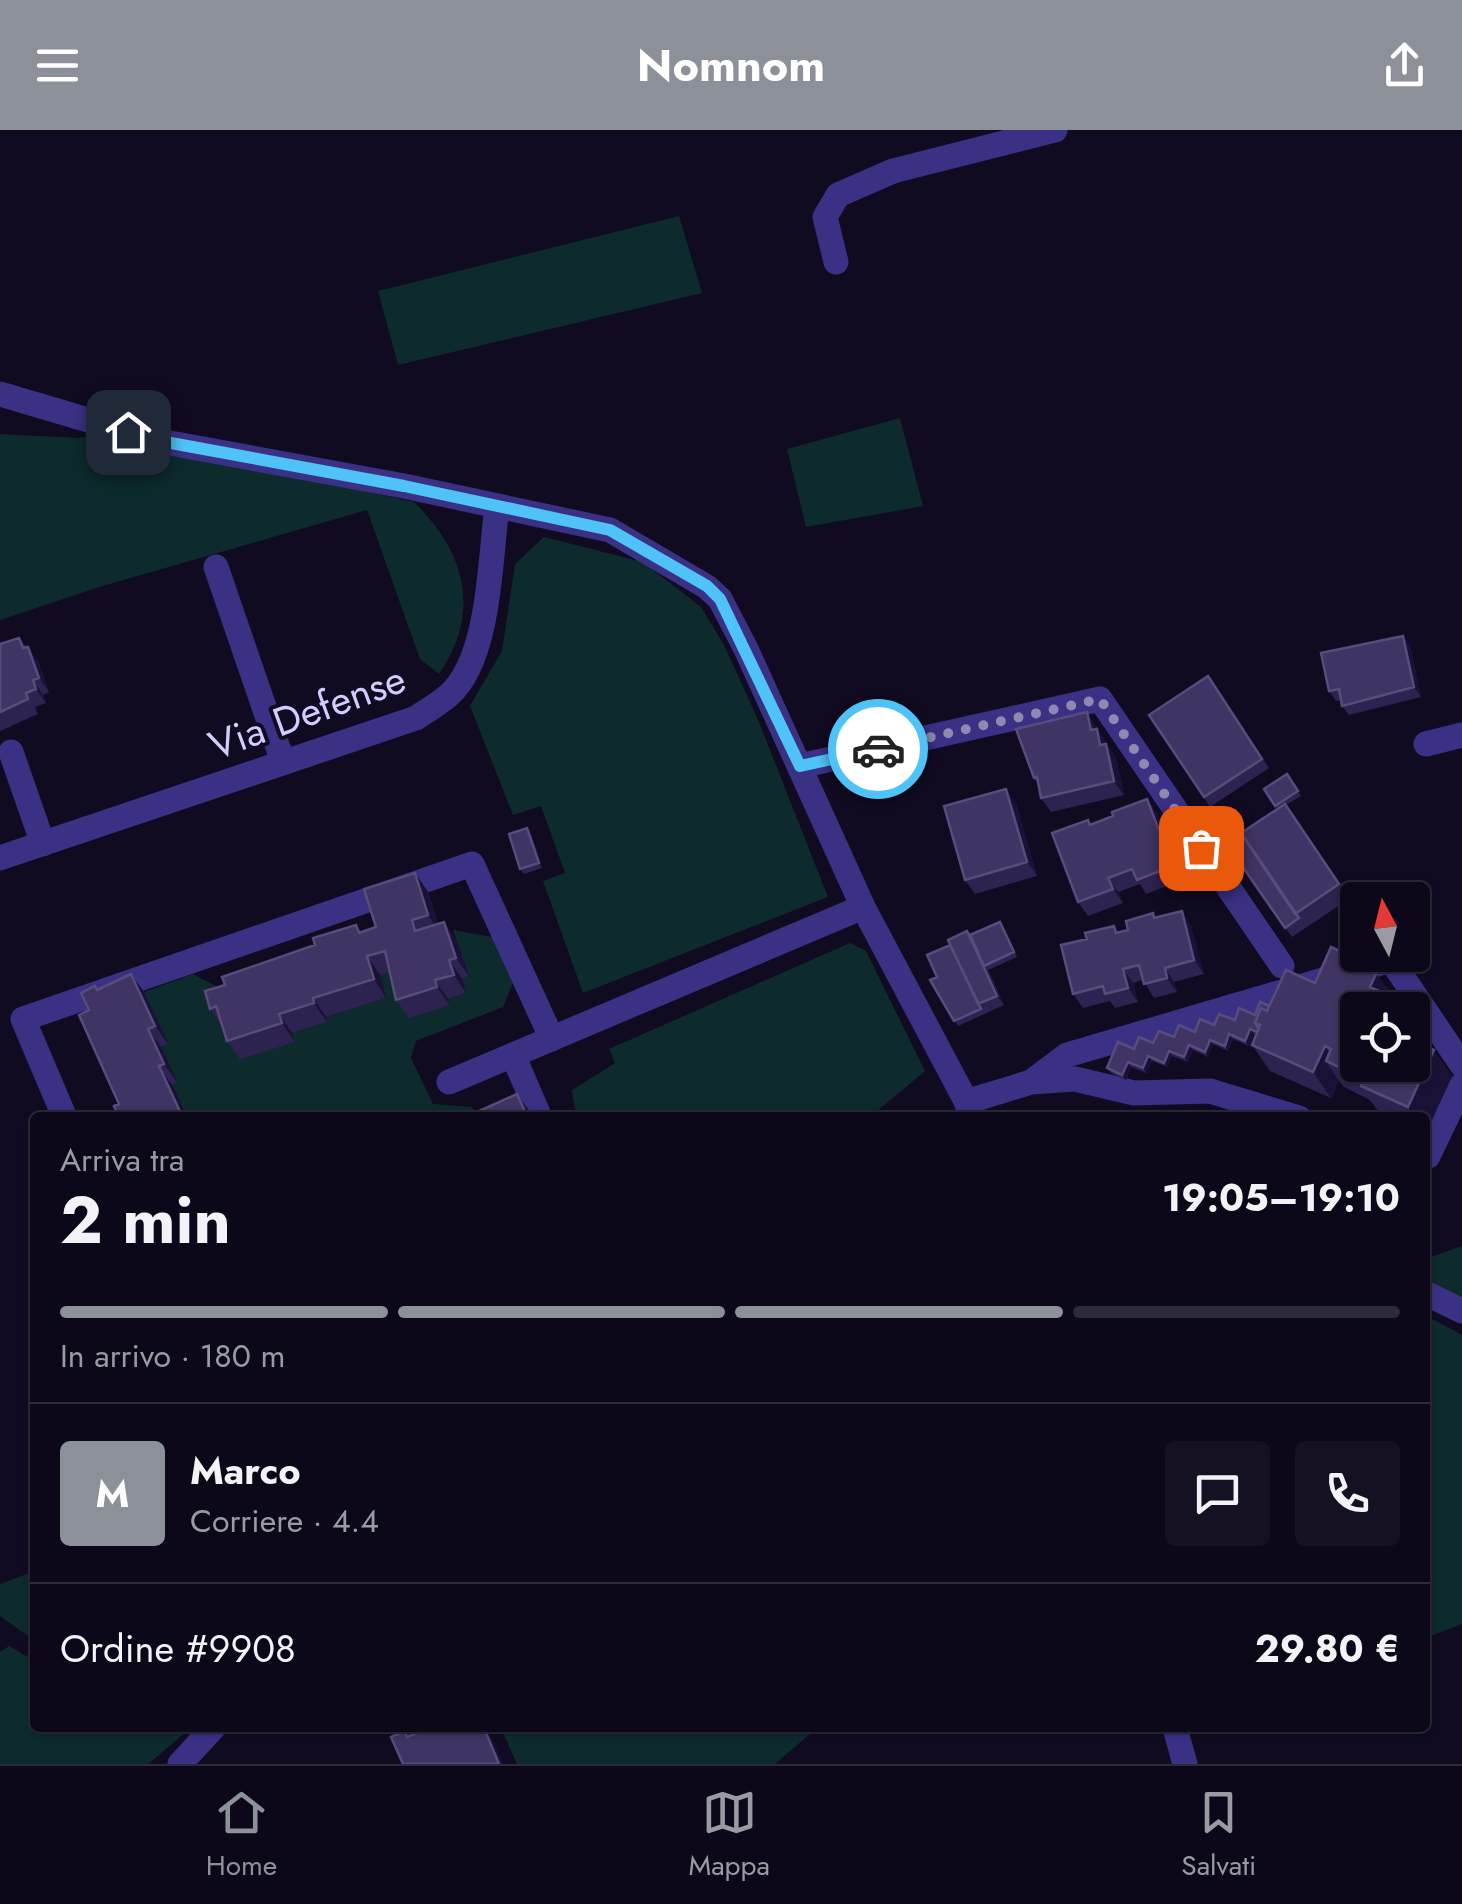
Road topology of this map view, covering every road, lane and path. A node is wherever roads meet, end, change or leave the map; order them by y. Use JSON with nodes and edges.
{"nodes":[{"id":1,"x":1055,"y":130,"type":"edge"},
{"id":2,"x":836,"y":262,"type":"dead end"},
{"id":3,"x":0,"y":394,"type":"edge"},
{"id":4,"x":498,"y":506,"type":"junction"},
{"id":5,"x":216,"y":567,"type":"dead end"},
{"id":6,"x":1462,"y":734,"type":"edge"},
{"id":7,"x":1426,"y":744,"type":"dead end"},
{"id":8,"x":11,"y":752,"type":"dead end"},
{"id":9,"x":284,"y":762,"type":"junction"},
{"id":10,"x":800,"y":766,"type":"junction"},
{"id":11,"x":43,"y":844,"type":"junction"},
{"id":12,"x":0,"y":858,"type":"edge"},
{"id":13,"x":863,"y":907,"type":"junction"},
{"id":14,"x":1282,"y":966,"type":"dead end"},
{"id":15,"x":552,"y":1038,"type":"junction"},
{"id":16,"x":514,"y":1055,"type":"junction"},
{"id":17,"x":1462,"y":1064,"type":"edge"},
{"id":18,"x":450,"y":1082,"type":"dead end"},
{"id":19,"x":1031,"y":1082,"type":"junction"},
{"id":20,"x":1462,"y":1086,"type":"edge"},
{"id":21,"x":970,"y":1110,"type":"edge"},
{"id":22,"x":62,"y":1112,"type":"edge"},
{"id":23,"x":538,"y":1112,"type":"edge"},
{"id":24,"x":1279,"y":1112,"type":"edge"},
{"id":25,"x":1430,"y":1152,"type":"edge"},
{"id":26,"x":1430,"y":1295,"type":"edge"},
{"id":27,"x":1462,"y":1311,"type":"edge"},
{"id":28,"x":209,"y":1732,"type":"edge"},
{"id":29,"x":1176,"y":1732,"type":"edge"},
{"id":30,"x":180,"y":1764,"type":"edge"},
{"id":31,"x":1184,"y":1764,"type":"edge"}],
"edges":[{"from":1,"to":2,"type":"street"},
{"from":3,"to":4,"type":"street"},
{"from":4,"to":9,"type":"street","name":"Via Defense"},
{"from":4,"to":10,"type":"street"},
{"from":5,"to":9,"type":"street"},
{"from":6,"to":7,"type":"street"},
{"from":8,"to":11,"type":"street"},
{"from":9,"to":11,"type":"street","name":"Via Defense"},
{"from":10,"to":13,"type":"street"},
{"from":10,"to":14,"type":"street"},
{"from":11,"to":12,"type":"street","name":"Via Defense"},
{"from":13,"to":15,"type":"street"},
{"from":13,"to":21,"type":"street"},
{"from":15,"to":16,"type":"street"},
{"from":15,"to":22,"type":"street"},
{"from":16,"to":18,"type":"street"},
{"from":16,"to":23,"type":"street"},
{"from":17,"to":19,"type":"street"},
{"from":19,"to":21,"type":"street"},
{"from":19,"to":24,"type":"street"},
{"from":20,"to":25,"type":"street"},
{"from":26,"to":27,"type":"street"},
{"from":28,"to":30,"type":"street"},
{"from":29,"to":31,"type":"street"}]}
